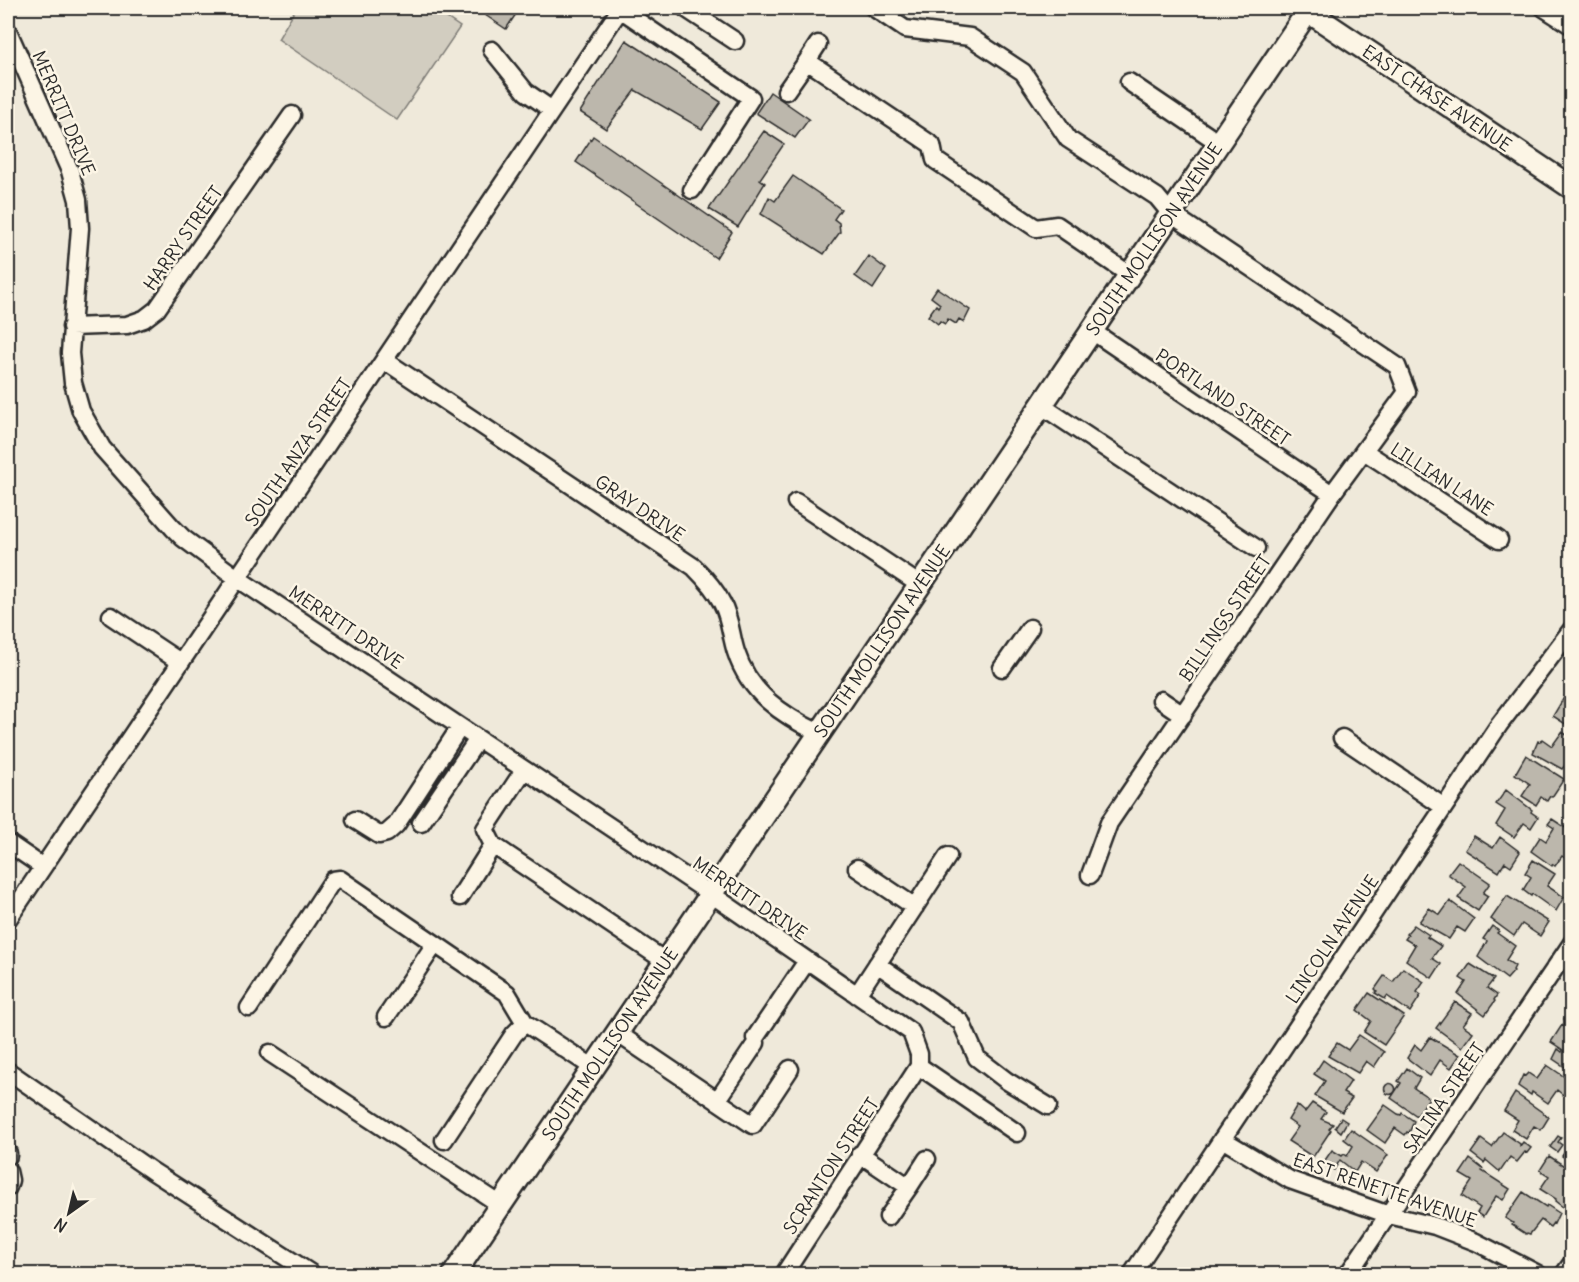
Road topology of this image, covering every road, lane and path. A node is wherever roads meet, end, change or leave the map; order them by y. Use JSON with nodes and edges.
{"nodes":[{"id":1,"x":621,"y":8,"type":"edge"},
{"id":2,"x":685,"y":8,"type":"edge"},
{"id":3,"x":874,"y":8,"type":"edge"},
{"id":4,"x":1307,"y":8,"type":"edge"},
{"id":5,"x":1544,"y":8,"type":"edge"},
{"id":6,"x":1572,"y":26,"type":"edge"},
{"id":7,"x":8,"y":31,"type":"edge"},
{"id":8,"x":735,"y":41,"type":"dead end"},
{"id":9,"x":818,"y":44,"type":"dead end"},
{"id":10,"x":492,"y":50,"type":"dead end"},
{"id":11,"x":807,"y":61,"type":"junction"},
{"id":12,"x":1129,"y":82,"type":"dead end"},
{"id":13,"x":786,"y":92,"type":"dead end"},
{"id":14,"x":552,"y":110,"type":"junction"},
{"id":15,"x":292,"y":115,"type":"dead end"},
{"id":16,"x":1219,"y":143,"type":"junction"},
{"id":17,"x":1572,"y":188,"type":"edge"},
{"id":18,"x":692,"y":190,"type":"dead end"},
{"id":19,"x":1171,"y":214,"type":"junction"},
{"id":20,"x":1130,"y":275,"type":"junction"},
{"id":21,"x":71,"y":327,"type":"junction"},
{"id":22,"x":1092,"y":331,"type":"junction"},
{"id":23,"x":384,"y":360,"type":"junction"},
{"id":24,"x":1042,"y":406,"type":"junction"},
{"id":25,"x":1364,"y":451,"type":"junction"},
{"id":26,"x":1332,"y":494,"type":"junction"},
{"id":27,"x":796,"y":502,"type":"dead end"},
{"id":28,"x":1499,"y":540,"type":"dead end"},
{"id":29,"x":1256,"y":548,"type":"dead end"},
{"id":30,"x":237,"y":578,"type":"junction"},
{"id":31,"x":920,"y":585,"type":"junction"},
{"id":32,"x":111,"y":616,"type":"dead end"},
{"id":33,"x":1030,"y":628,"type":"dead end"},
{"id":34,"x":1570,"y":633,"type":"edge"},
{"id":35,"x":180,"y":662,"type":"junction"},
{"id":36,"x":1002,"y":668,"type":"dead end"},
{"id":37,"x":1161,"y":700,"type":"dead end"},
{"id":38,"x":1183,"y":715,"type":"junction"},
{"id":39,"x":460,"y":727,"type":"junction"},
{"id":40,"x":819,"y":733,"type":"junction"},
{"id":41,"x":1342,"y":738,"type":"dead end"},
{"id":42,"x":478,"y":739,"type":"junction"},
{"id":43,"x":524,"y":770,"type":"junction"},
{"id":44,"x":1444,"y":807,"type":"junction"},
{"id":45,"x":355,"y":820,"type":"dead end"},
{"id":46,"x":421,"y":823,"type":"dead end"},
{"id":47,"x":8,"y":843,"type":"edge"},
{"id":48,"x":493,"y":845,"type":"junction"},
{"id":49,"x":948,"y":856,"type":"dead end"},
{"id":50,"x":43,"y":867,"type":"junction"},
{"id":51,"x":857,"y":868,"type":"dead end"},
{"id":52,"x":1090,"y":875,"type":"dead end"},
{"id":53,"x":711,"y":894,"type":"junction"},
{"id":54,"x":460,"y":897,"type":"dead end"},
{"id":55,"x":915,"y":907,"type":"junction"},
{"id":56,"x":8,"y":919,"type":"edge"},
{"id":57,"x":435,"y":944,"type":"junction"},
{"id":58,"x":1572,"y":944,"type":"edge"},
{"id":59,"x":666,"y":961,"type":"junction"},
{"id":60,"x":807,"y":961,"type":"junction"},
{"id":61,"x":878,"y":964,"type":"junction"},
{"id":62,"x":857,"y":995,"type":"junction"},
{"id":63,"x":249,"y":1008,"type":"dead end"},
{"id":64,"x":386,"y":1017,"type":"dead end"},
{"id":65,"x":525,"y":1023,"type":"junction"},
{"id":66,"x":617,"y":1033,"type":"junction"},
{"id":67,"x":270,"y":1053,"type":"dead end"},
{"id":68,"x":594,"y":1068,"type":"junction"},
{"id":69,"x":790,"y":1069,"type":"dead end"},
{"id":70,"x":8,"y":1071,"type":"edge"},
{"id":71,"x":915,"y":1073,"type":"junction"},
{"id":72,"x":717,"y":1101,"type":"junction"},
{"id":73,"x":1048,"y":1106,"type":"dead end"},
{"id":74,"x":1017,"y":1133,"type":"dead end"},
{"id":75,"x":1222,"y":1138,"type":"junction"},
{"id":76,"x":444,"y":1140,"type":"dead end"},
{"id":77,"x":860,"y":1154,"type":"junction"},
{"id":78,"x":927,"y":1159,"type":"dead end"},
{"id":79,"x":8,"y":1171,"type":"edge"},
{"id":80,"x":8,"y":1187,"type":"edge"},
{"id":81,"x":909,"y":1187,"type":"junction"},
{"id":82,"x":501,"y":1205,"type":"junction"},
{"id":83,"x":1389,"y":1215,"type":"junction"},
{"id":84,"x":888,"y":1217,"type":"dead end"},
{"id":85,"x":1572,"y":1263,"type":"edge"},
{"id":86,"x":312,"y":1275,"type":"edge"},
{"id":87,"x":454,"y":1275,"type":"edge"},
{"id":88,"x":784,"y":1275,"type":"edge"},
{"id":89,"x":1132,"y":1275,"type":"edge"},
{"id":90,"x":1348,"y":1275,"type":"edge"},
{"id":91,"x":1538,"y":1275,"type":"edge"},
{"id":92,"x":1564,"y":1275,"type":"edge"}],
"edges":[{"from":1,"to":14,"type":"street","name":"SOUTH ANZA STREET"},
{"from":1,"to":18,"type":"street"},
{"from":2,"to":8,"type":"street"},
{"from":3,"to":19,"type":"street"},
{"from":4,"to":16,"type":"main road","name":"SOUTH MOLLISON AVENUE"},
{"from":4,"to":17,"type":"main road","name":"EAST CHASE AVENUE"},
{"from":5,"to":6,"type":"street"},
{"from":7,"to":21,"type":"street","name":"MERRITT DRIVE"},
{"from":9,"to":11,"type":"street"},
{"from":10,"to":14,"type":"street"},
{"from":11,"to":13,"type":"street"},
{"from":11,"to":20,"type":"street"},
{"from":12,"to":16,"type":"street"},
{"from":14,"to":23,"type":"street","name":"SOUTH ANZA STREET"},
{"from":15,"to":21,"type":"street","name":"HARRY STREET"},
{"from":16,"to":19,"type":"main road","name":"SOUTH MOLLISON AVENUE"},
{"from":19,"to":20,"type":"main road","name":"SOUTH MOLLISON AVENUE"},
{"from":19,"to":25,"type":"street","name":"BILLINGS STREET"},
{"from":20,"to":22,"type":"main road","name":"SOUTH MOLLISON AVENUE"},
{"from":21,"to":30,"type":"street","name":"MERRITT DRIVE"},
{"from":22,"to":24,"type":"main road","name":"SOUTH MOLLISON AVENUE"},
{"from":22,"to":26,"type":"street","name":"PORTLAND STREET"},
{"from":23,"to":30,"type":"street","name":"SOUTH ANZA STREET"},
{"from":23,"to":40,"type":"street","name":"GRAY DRIVE"},
{"from":24,"to":29,"type":"street"},
{"from":24,"to":31,"type":"main road","name":"SOUTH MOLLISON AVENUE"},
{"from":25,"to":26,"type":"street","name":"BILLINGS STREET"},
{"from":25,"to":28,"type":"street","name":"LILLIAN LANE"},
{"from":26,"to":38,"type":"street","name":"BILLINGS STREET"},
{"from":27,"to":31,"type":"street"},
{"from":30,"to":35,"type":"street","name":"SOUTH ANZA STREET"},
{"from":30,"to":39,"type":"street","name":"MERRITT DRIVE"},
{"from":31,"to":40,"type":"main road","name":"SOUTH MOLLISON AVENUE"},
{"from":32,"to":35,"type":"street"},
{"from":33,"to":36,"type":"street"},
{"from":34,"to":44,"type":"street","name":"LINCOLN AVENUE"},
{"from":35,"to":50,"type":"street","name":"SOUTH ANZA STREET"},
{"from":37,"to":38,"type":"street"},
{"from":38,"to":52,"type":"street","name":"BILLINGS STREET"},
{"from":39,"to":42,"type":"street","name":"MERRITT DRIVE"},
{"from":39,"to":45,"type":"street"},
{"from":40,"to":53,"type":"main road","name":"SOUTH MOLLISON AVENUE"},
{"from":41,"to":44,"type":"street"},
{"from":42,"to":43,"type":"street","name":"MERRITT DRIVE"},
{"from":42,"to":46,"type":"street"},
{"from":43,"to":48,"type":"street"},
{"from":43,"to":53,"type":"street","name":"MERRITT DRIVE"},
{"from":44,"to":75,"type":"street","name":"LINCOLN AVENUE"},
{"from":47,"to":50,"type":"street"},
{"from":48,"to":54,"type":"street"},
{"from":48,"to":59,"type":"street"},
{"from":49,"to":55,"type":"street"},
{"from":50,"to":56,"type":"street","name":"SOUTH ANZA STREET"},
{"from":51,"to":55,"type":"street"},
{"from":53,"to":59,"type":"main road","name":"SOUTH MOLLISON AVENUE"},
{"from":53,"to":60,"type":"street","name":"MERRITT DRIVE"},
{"from":55,"to":61,"type":"street"},
{"from":57,"to":63,"type":"street"},
{"from":57,"to":64,"type":"street"},
{"from":57,"to":65,"type":"street"},
{"from":58,"to":83,"type":"street","name":"SALINA STREET"},
{"from":59,"to":66,"type":"main road","name":"SOUTH MOLLISON AVENUE"},
{"from":60,"to":62,"type":"street","name":"MERRITT DRIVE"},
{"from":60,"to":72,"type":"street"},
{"from":61,"to":62,"type":"street"},
{"from":61,"to":73,"type":"street"},
{"from":62,"to":71,"type":"street","name":"MERRITT DRIVE"},
{"from":65,"to":68,"type":"street"},
{"from":65,"to":76,"type":"street"},
{"from":66,"to":68,"type":"main road","name":"SOUTH MOLLISON AVENUE"},
{"from":66,"to":72,"type":"street"},
{"from":67,"to":82,"type":"street"},
{"from":68,"to":82,"type":"main road","name":"SOUTH MOLLISON AVENUE"},
{"from":69,"to":72,"type":"street"},
{"from":70,"to":86,"type":"street"},
{"from":71,"to":74,"type":"street"},
{"from":71,"to":77,"type":"street","name":"SCRANTON STREET"},
{"from":75,"to":83,"type":"street","name":"EAST RENETTE AVENUE"},
{"from":75,"to":89,"type":"street","name":"LINCOLN AVENUE"},
{"from":77,"to":81,"type":"street"},
{"from":77,"to":88,"type":"street","name":"SCRANTON STREET"},
{"from":78,"to":81,"type":"street"},
{"from":79,"to":80,"type":"street"},
{"from":81,"to":84,"type":"street"},
{"from":82,"to":87,"type":"main road","name":"SOUTH MOLLISON AVENUE"},
{"from":83,"to":90,"type":"street","name":"SALINA STREET"},
{"from":83,"to":91,"type":"street","name":"EAST RENETTE AVENUE"},
{"from":85,"to":92,"type":"street"}]}
